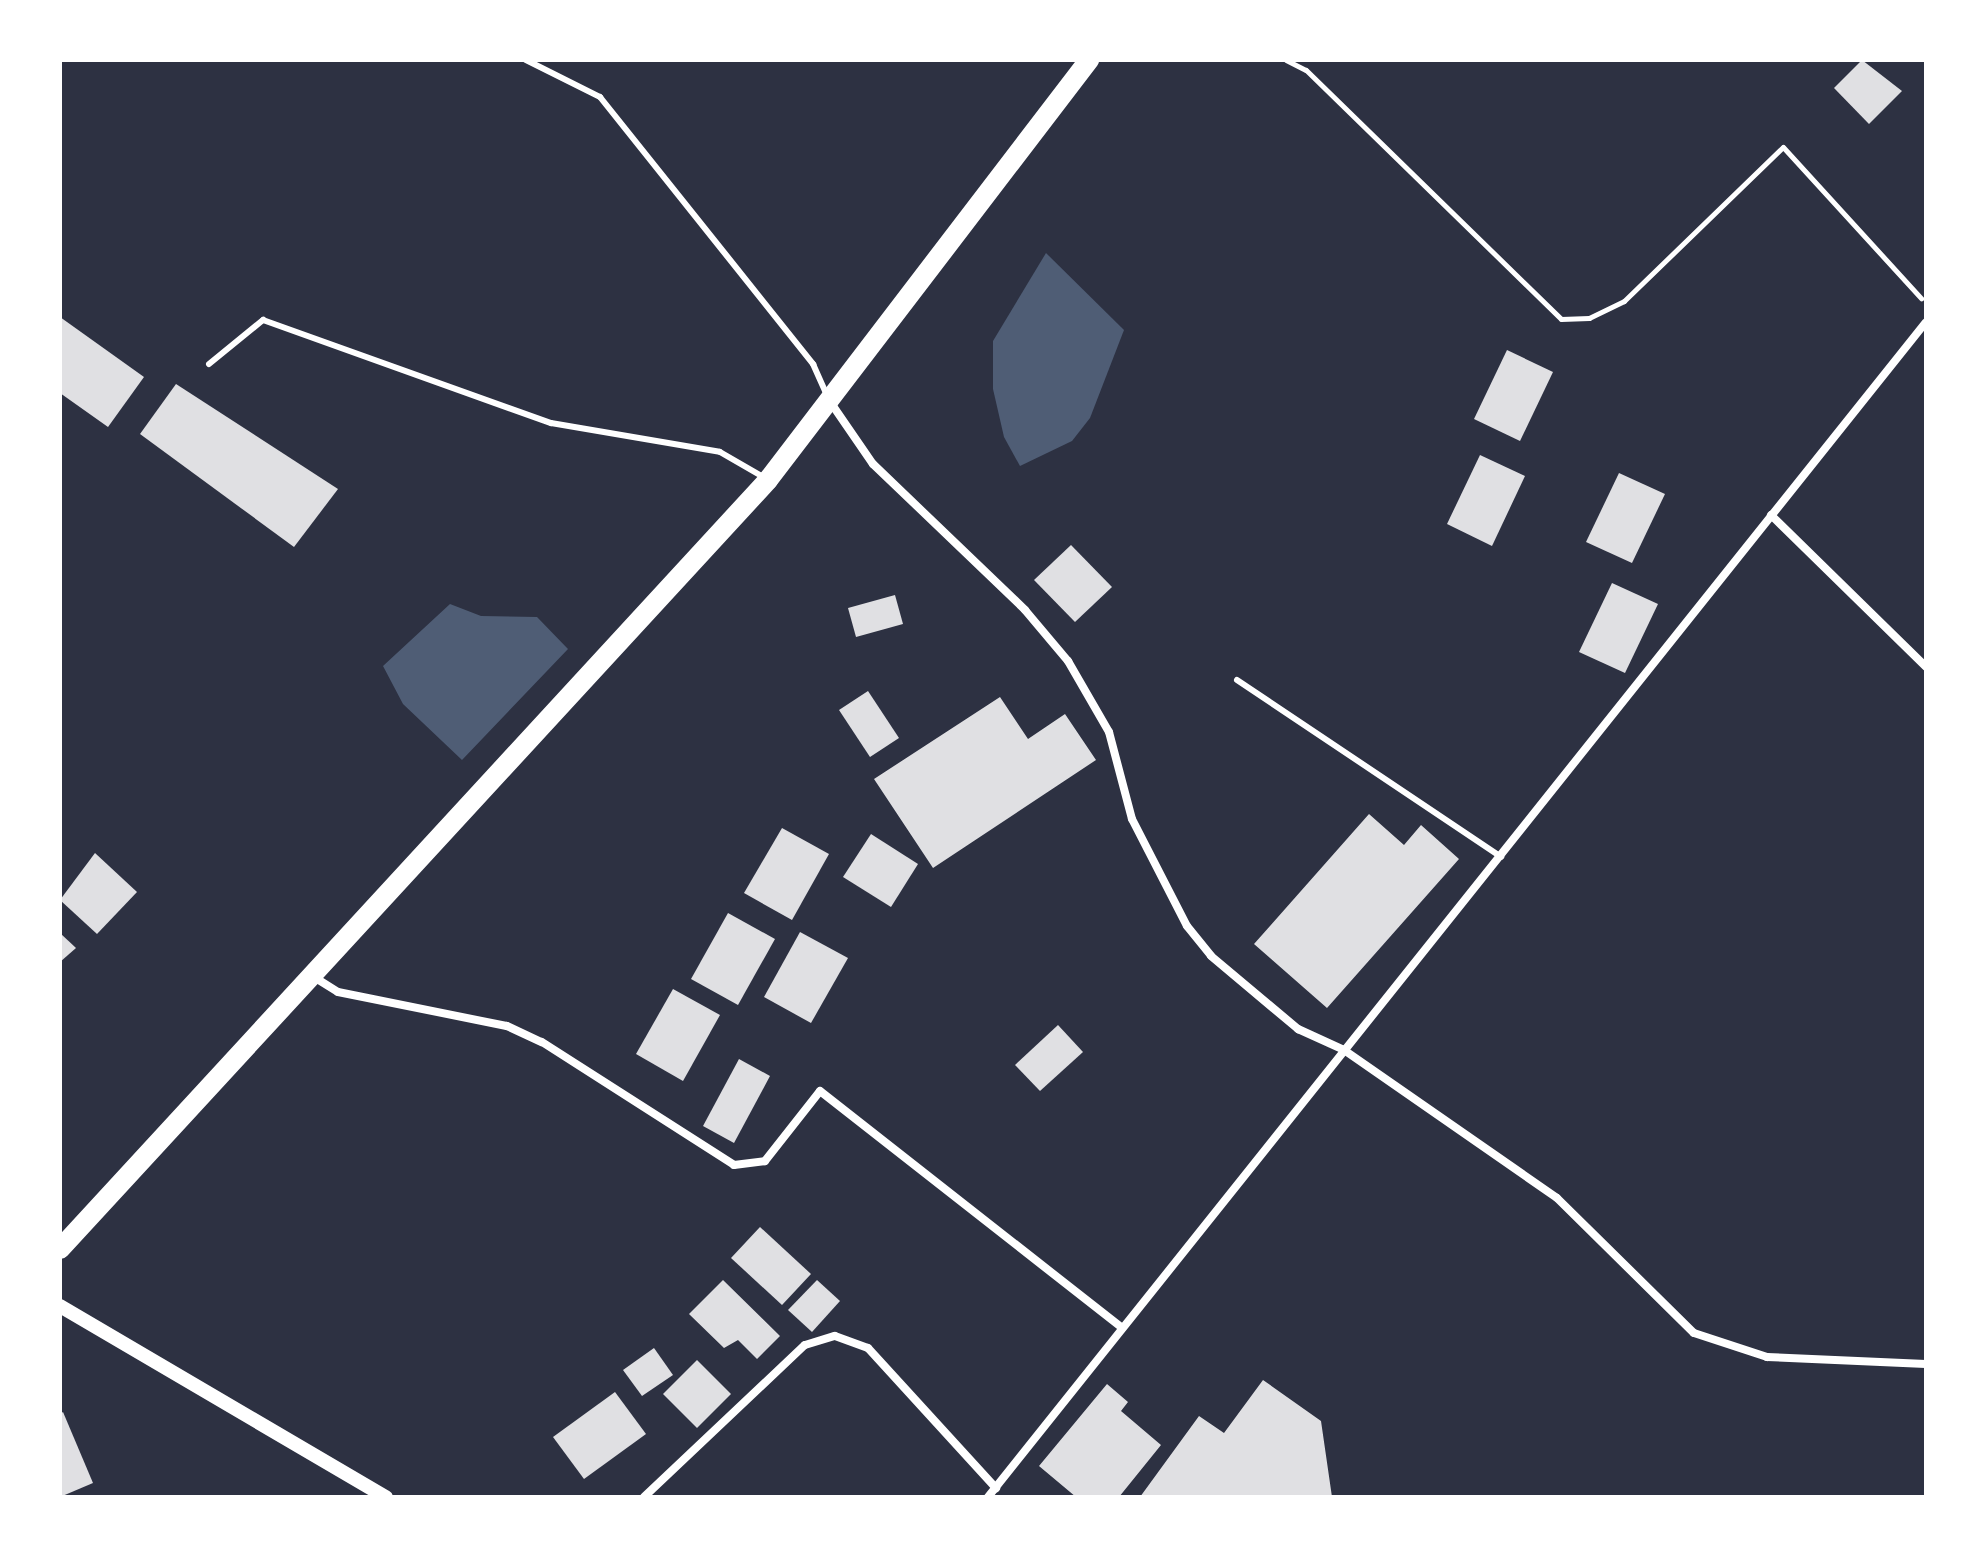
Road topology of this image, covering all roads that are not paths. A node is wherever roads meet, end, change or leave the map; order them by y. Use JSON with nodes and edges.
{"nodes":[{"id":1,"x":526,"y":60,"type":"edge"},
{"id":2,"x":1085,"y":62,"type":"edge"},
{"id":3,"x":1926,"y":322,"type":"edge"},
{"id":4,"x":209,"y":364,"type":"dead end"},
{"id":5,"x":830,"y":402,"type":"junction"},
{"id":6,"x":768,"y":480,"type":"junction"},
{"id":7,"x":1771,"y":515,"type":"junction"},
{"id":8,"x":1926,"y":667,"type":"edge"},
{"id":9,"x":1237,"y":680,"type":"dead end"},
{"id":10,"x":1501,"y":857,"type":"junction"},
{"id":11,"x":310,"y":975,"type":"junction"},
{"id":12,"x":1344,"y":1050,"type":"junction"},
{"id":13,"x":60,"y":1249,"type":"edge"},
{"id":14,"x":60,"y":1306,"type":"edge"},
{"id":15,"x":1122,"y":1328,"type":"junction"},
{"id":16,"x":1926,"y":1364,"type":"edge"},
{"id":17,"x":996,"y":1488,"type":"junction"},
{"id":18,"x":386,"y":1497,"type":"edge"},
{"id":19,"x":644,"y":1497,"type":"edge"},
{"id":20,"x":988,"y":1497,"type":"edge"}],
"edges":[{"from":1,"to":5,"type":"lane"},
{"from":2,"to":5,"type":"main road"},
{"from":3,"to":7,"type":"street"},
{"from":4,"to":6,"type":"lane"},
{"from":5,"to":6,"type":"main road"},
{"from":5,"to":12,"type":"street"},
{"from":6,"to":11,"type":"main road"},
{"from":7,"to":8,"type":"street"},
{"from":7,"to":10,"type":"street"},
{"from":9,"to":10,"type":"lane"},
{"from":10,"to":12,"type":"street"},
{"from":11,"to":13,"type":"main road"},
{"from":11,"to":15,"type":"street"},
{"from":12,"to":15,"type":"street"},
{"from":12,"to":16,"type":"street"},
{"from":14,"to":18,"type":"street"},
{"from":15,"to":17,"type":"street"},
{"from":17,"to":19,"type":"street"},
{"from":17,"to":20,"type":"street"}]}
